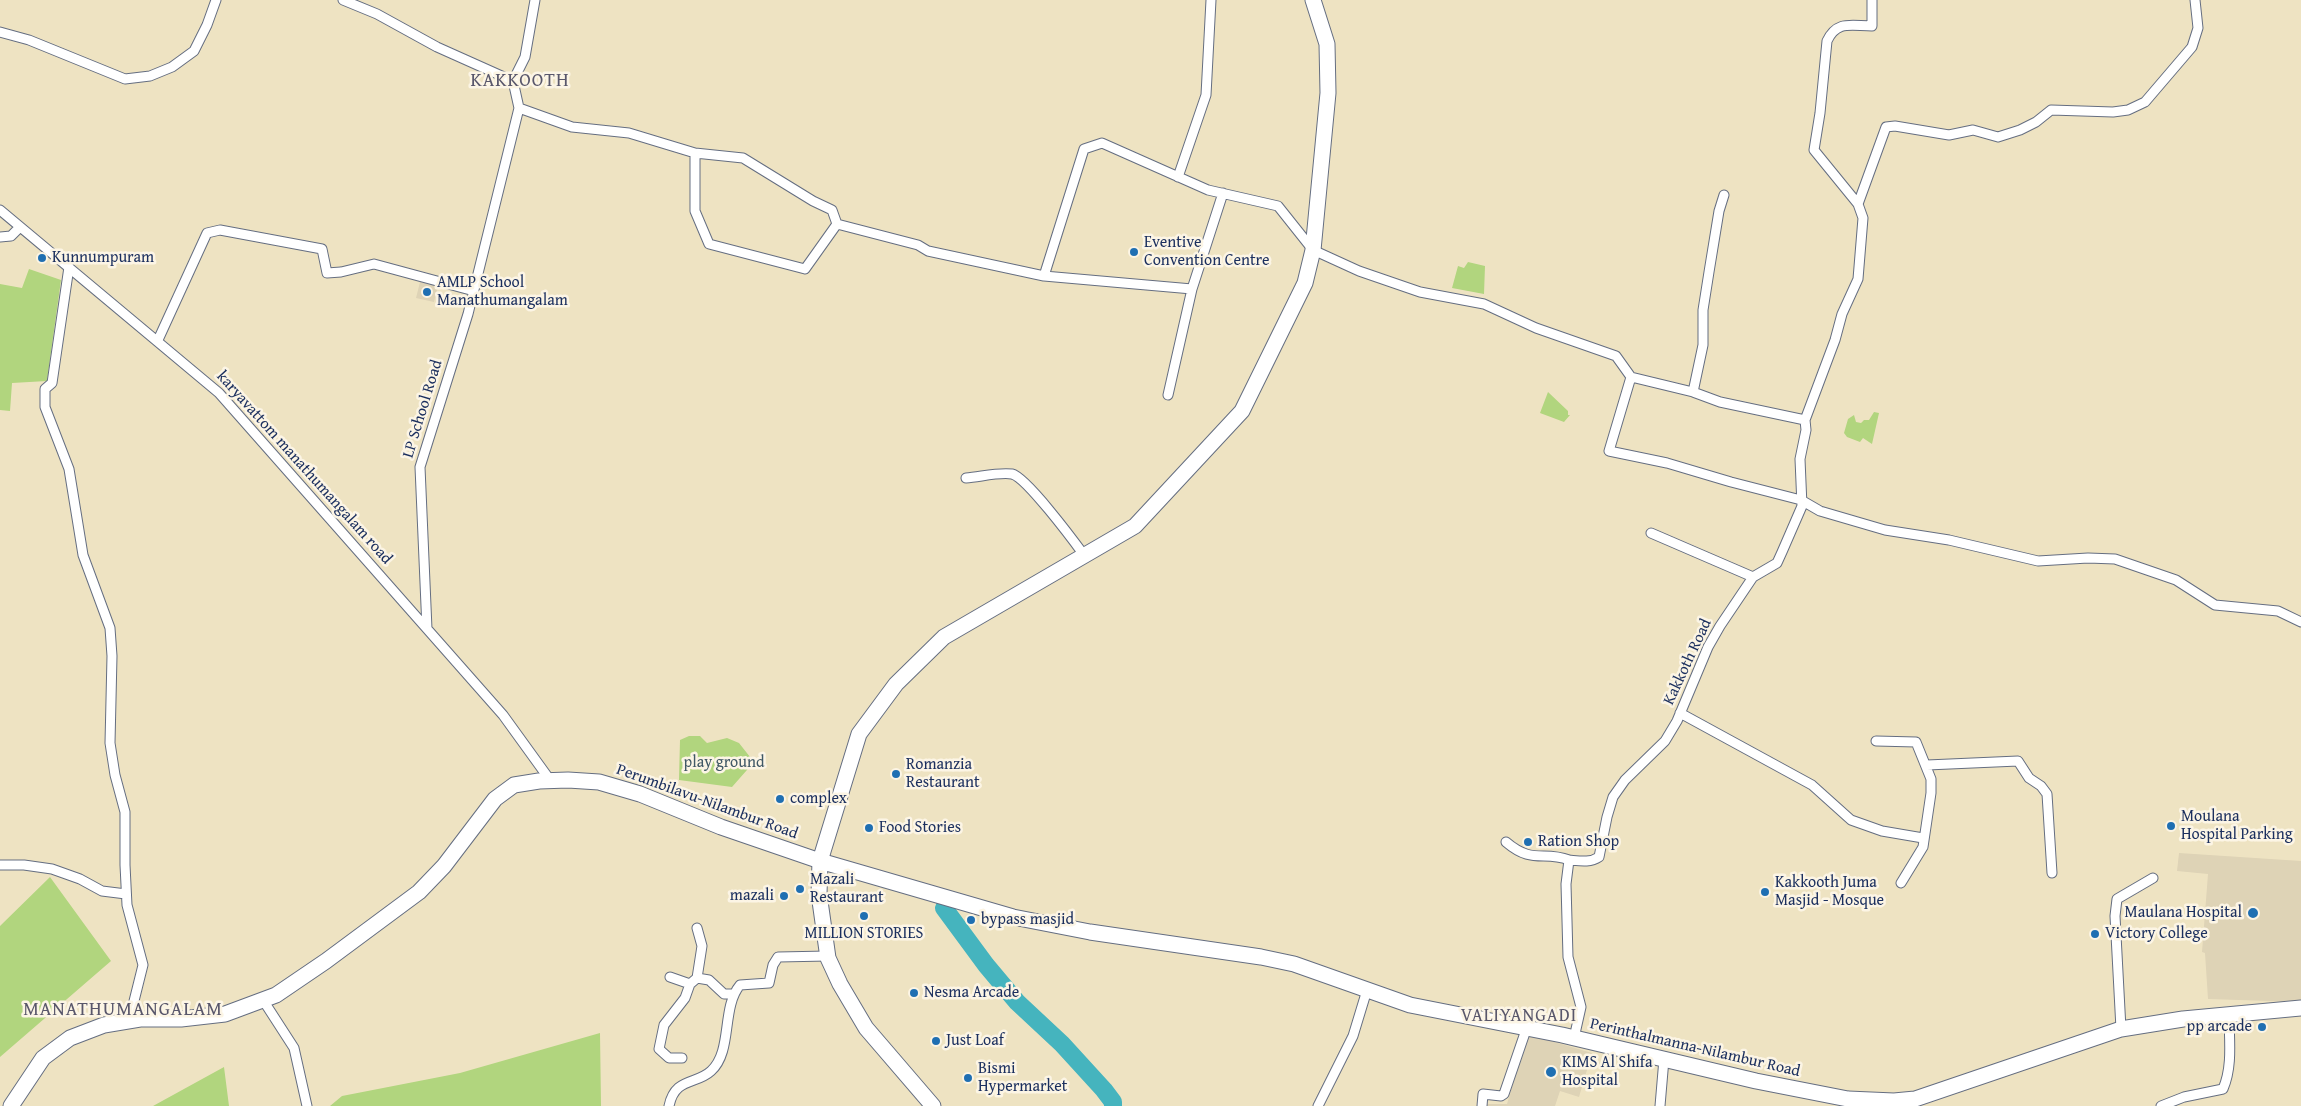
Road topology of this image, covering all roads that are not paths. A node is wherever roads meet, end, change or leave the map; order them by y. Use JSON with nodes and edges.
{"nodes":[{"id":1,"x":216,"y":0,"type":"edge"},
{"id":2,"x":343,"y":0,"type":"edge"},
{"id":3,"x":535,"y":0,"type":"edge"},
{"id":4,"x":1211,"y":0,"type":"edge"},
{"id":5,"x":1313,"y":0,"type":"edge"},
{"id":6,"x":1872,"y":0,"type":"edge"},
{"id":7,"x":2195,"y":0,"type":"edge"},
{"id":8,"x":0,"y":32,"type":"edge"},
{"id":9,"x":513,"y":81,"type":"junction"},
{"id":10,"x":519,"y":108,"type":"junction"},
{"id":11,"x":695,"y":152,"type":"junction"},
{"id":12,"x":1178,"y":177,"type":"junction"},
{"id":13,"x":1224,"y":193,"type":"junction"},
{"id":14,"x":1724,"y":195,"type":"dead end"},
{"id":15,"x":1858,"y":204,"type":"junction"},
{"id":16,"x":0,"y":210,"type":"edge"},
{"id":17,"x":837,"y":224,"type":"junction"},
{"id":18,"x":20,"y":227,"type":"junction"},
{"id":19,"x":0,"y":237,"type":"edge"},
{"id":20,"x":1313,"y":250,"type":"junction"},
{"id":21,"x":68,"y":266,"type":"junction"},
{"id":22,"x":1044,"y":276,"type":"junction"},
{"id":23,"x":1192,"y":289,"type":"junction"},
{"id":24,"x":474,"y":291,"type":"junction"},
{"id":25,"x":158,"y":340,"type":"junction"},
{"id":26,"x":1631,"y":377,"type":"junction"},
{"id":27,"x":1693,"y":392,"type":"junction"},
{"id":28,"x":1168,"y":395,"type":"dead end"},
{"id":29,"x":1805,"y":420,"type":"junction"},
{"id":30,"x":966,"y":478,"type":"dead end"},
{"id":31,"x":1802,"y":500,"type":"junction"},
{"id":32,"x":1651,"y":533,"type":"dead end"},
{"id":33,"x":1084,"y":555,"type":"junction"},
{"id":34,"x":1753,"y":577,"type":"junction"},
{"id":35,"x":2301,"y":622,"type":"edge"},
{"id":36,"x":427,"y":629,"type":"junction"},
{"id":37,"x":1680,"y":713,"type":"junction"},
{"id":38,"x":1876,"y":741,"type":"dead end"},
{"id":39,"x":1926,"y":765,"type":"junction"},
{"id":40,"x":550,"y":780,"type":"junction"},
{"id":41,"x":1923,"y":838,"type":"junction"},
{"id":42,"x":1506,"y":842,"type":"dead end"},
{"id":43,"x":1569,"y":860,"type":"junction"},
{"id":44,"x":820,"y":861,"type":"junction"},
{"id":45,"x":0,"y":865,"type":"edge"},
{"id":46,"x":2052,"y":873,"type":"dead end"},
{"id":47,"x":2153,"y":878,"type":"dead end"},
{"id":48,"x":1901,"y":883,"type":"dead end"},
{"id":49,"x":126,"y":894,"type":"junction"},
{"id":50,"x":697,"y":928,"type":"dead end"},
{"id":51,"x":828,"y":956,"type":"junction"},
{"id":52,"x":670,"y":977,"type":"dead end"},
{"id":53,"x":693,"y":981,"type":"junction"},
{"id":54,"x":1367,"y":990,"type":"junction"},
{"id":55,"x":732,"y":994,"type":"junction"},
{"id":56,"x":263,"y":1000,"type":"junction"},
{"id":57,"x":2301,"y":1008,"type":"edge"},
{"id":58,"x":2229,"y":1014,"type":"junction"},
{"id":59,"x":130,"y":1021,"type":"junction"},
{"id":60,"x":1527,"y":1027,"type":"junction"},
{"id":61,"x":2121,"y":1029,"type":"junction"},
{"id":62,"x":1574,"y":1038,"type":"junction"},
{"id":63,"x":682,"y":1058,"type":"dead end"},
{"id":64,"x":1664,"y":1059,"type":"junction"},
{"id":65,"x":11,"y":1106,"type":"edge"},
{"id":66,"x":307,"y":1106,"type":"edge"},
{"id":67,"x":669,"y":1106,"type":"edge"},
{"id":68,"x":933,"y":1106,"type":"edge"},
{"id":69,"x":1318,"y":1106,"type":"edge"},
{"id":70,"x":1482,"y":1106,"type":"edge"},
{"id":71,"x":1660,"y":1106,"type":"edge"},
{"id":72,"x":2161,"y":1106,"type":"edge"}],
"edges":[{"from":1,"to":8,"type":"street"},
{"from":2,"to":9,"type":"street"},
{"from":3,"to":9,"type":"street"},
{"from":4,"to":12,"type":"street"},
{"from":5,"to":20,"type":"main road"},
{"from":6,"to":15,"type":"street"},
{"from":7,"to":15,"type":"street"},
{"from":9,"to":10,"type":"street"},
{"from":10,"to":11,"type":"street"},
{"from":10,"to":24,"type":"street","name":"LP School Road"},
{"from":11,"to":17,"type":"street"},
{"from":11,"to":17,"type":"street"},
{"from":12,"to":13,"type":"street"},
{"from":12,"to":22,"type":"street"},
{"from":13,"to":20,"type":"street"},
{"from":13,"to":23,"type":"street"},
{"from":14,"to":27,"type":"street"},
{"from":15,"to":29,"type":"street","name":"Kakkoth Road"},
{"from":16,"to":18,"type":"street","name":"karyavattom manathumangalam road"},
{"from":17,"to":22,"type":"street"},
{"from":18,"to":19,"type":"street"},
{"from":18,"to":21,"type":"street","name":"karyavattom manathumangalam road"},
{"from":20,"to":26,"type":"street"},
{"from":20,"to":33,"type":"main road"},
{"from":21,"to":25,"type":"street","name":"karyavattom manathumangalam road"},
{"from":21,"to":49,"type":"street"},
{"from":22,"to":23,"type":"street"},
{"from":23,"to":28,"type":"street"},
{"from":24,"to":25,"type":"street"},
{"from":24,"to":36,"type":"street","name":"LP School Road"},
{"from":25,"to":36,"type":"street","name":"karyavattom manathumangalam road"},
{"from":26,"to":27,"type":"street"},
{"from":26,"to":31,"type":"street"},
{"from":27,"to":29,"type":"street"},
{"from":29,"to":31,"type":"street","name":"Kakkoth Road"},
{"from":30,"to":33,"type":"street"},
{"from":31,"to":34,"type":"street","name":"Kakkoth Road"},
{"from":31,"to":35,"type":"street"},
{"from":32,"to":34,"type":"street"},
{"from":33,"to":44,"type":"main road"},
{"from":34,"to":37,"type":"street","name":"Kakkoth Road"},
{"from":36,"to":40,"type":"street","name":"karyavattom manathumangalam road"},
{"from":37,"to":41,"type":"street"},
{"from":37,"to":43,"type":"street","name":"Kakkoth Road"},
{"from":38,"to":39,"type":"street"},
{"from":39,"to":41,"type":"street"},
{"from":39,"to":46,"type":"street"},
{"from":40,"to":44,"type":"main road","name":"Perumbilavu-Nilambur Road"},
{"from":40,"to":56,"type":"main road","name":"Perumbilavu-Nilambur Road"},
{"from":41,"to":48,"type":"street"},
{"from":42,"to":43,"type":"street","name":"Kakkoth Road"},
{"from":43,"to":62,"type":"street"},
{"from":44,"to":51,"type":"main road"},
{"from":44,"to":54,"type":"main road","name":"Perinthalmanna-Nilambur Road"},
{"from":45,"to":49,"type":"street"},
{"from":47,"to":61,"type":"street"},
{"from":49,"to":59,"type":"street"},
{"from":50,"to":53,"type":"street"},
{"from":51,"to":55,"type":"street"},
{"from":51,"to":68,"type":"main road"},
{"from":52,"to":53,"type":"street"},
{"from":53,"to":55,"type":"street"},
{"from":53,"to":63,"type":"street"},
{"from":54,"to":60,"type":"main road","name":"Perinthalmanna-Nilambur Road"},
{"from":54,"to":69,"type":"street"},
{"from":55,"to":67,"type":"street"},
{"from":56,"to":59,"type":"main road","name":"Perumbilavu-Nilambur Road"},
{"from":56,"to":66,"type":"street"},
{"from":57,"to":58,"type":"main road","name":"Perinthalmanna-Nilambur Road"},
{"from":58,"to":61,"type":"main road","name":"Perinthalmanna-Nilambur Road"},
{"from":58,"to":72,"type":"street"},
{"from":59,"to":65,"type":"main road","name":"Perumbilavu-Nilambur Road"},
{"from":60,"to":62,"type":"main road","name":"Perinthalmanna-Nilambur Road"},
{"from":60,"to":70,"type":"street"},
{"from":61,"to":64,"type":"main road","name":"Perinthalmanna-Nilambur Road"},
{"from":62,"to":64,"type":"main road","name":"Perinthalmanna-Nilambur Road"},
{"from":64,"to":71,"type":"street"}]}
